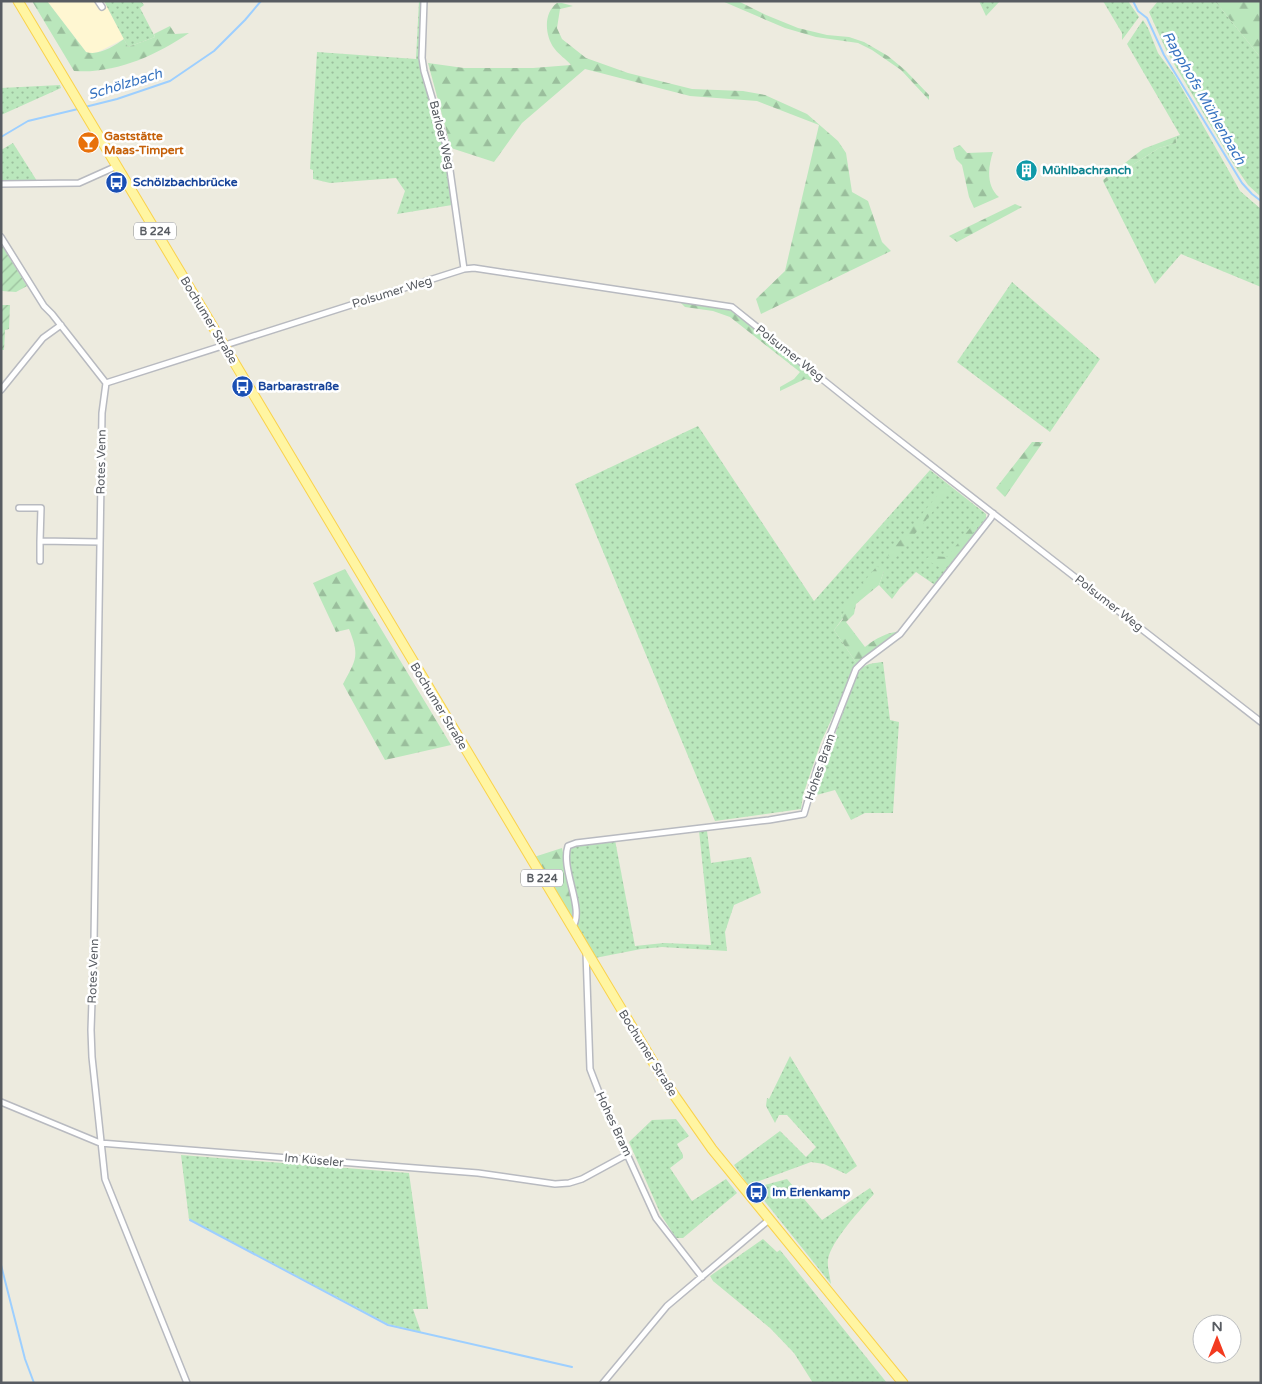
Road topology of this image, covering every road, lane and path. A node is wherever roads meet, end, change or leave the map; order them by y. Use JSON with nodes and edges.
{"nodes":[{"id":1,"x":18,"y":1,"type":"edge"},
{"id":2,"x":98,"y":1,"type":"edge"},
{"id":3,"x":424,"y":1,"type":"edge"},
{"id":4,"x":102,"y":7,"type":"dead end"},
{"id":5,"x":117,"y":166,"type":"junction"},
{"id":6,"x":1,"y":184,"type":"edge"},
{"id":7,"x":1,"y":237,"type":"edge"},
{"id":8,"x":464,"y":269,"type":"junction"},
{"id":9,"x":61,"y":325,"type":"junction"},
{"id":10,"x":223,"y":346,"type":"junction"},
{"id":11,"x":106,"y":383,"type":"junction"},
{"id":12,"x":1,"y":390,"type":"edge"},
{"id":13,"x":19,"y":508,"type":"dead end"},
{"id":14,"x":993,"y":513,"type":"junction"},
{"id":15,"x":40,"y":541,"type":"junction"},
{"id":16,"x":100,"y":542,"type":"junction"},
{"id":17,"x":40,"y":561,"type":"dead end"},
{"id":18,"x":1261,"y":722,"type":"edge"},
{"id":19,"x":572,"y":928,"type":"junction"},
{"id":20,"x":586,"y":951,"type":"junction"},
{"id":21,"x":1,"y":1102,"type":"edge"},
{"id":22,"x":100,"y":1143,"type":"junction"},
{"id":23,"x":628,"y":1154,"type":"junction"},
{"id":24,"x":770,"y":1219,"type":"junction"},
{"id":25,"x":702,"y":1277,"type":"junction"},
{"id":26,"x":187,"y":1383,"type":"edge"},
{"id":27,"x":603,"y":1383,"type":"edge"},
{"id":28,"x":903,"y":1383,"type":"edge"}],
"edges":[{"from":1,"to":5,"type":"main road","name":"Bochumer Straße","number":"B 224"},
{"from":2,"to":4,"type":"street"},
{"from":3,"to":8,"type":"street","name":"Barloer Weg"},
{"from":5,"to":6,"type":"street"},
{"from":5,"to":10,"type":"main road","name":"Bochumer Straße","number":"B 224"},
{"from":7,"to":9,"type":"street"},
{"from":8,"to":10,"type":"street","name":"Polsumer Weg"},
{"from":8,"to":14,"type":"street","name":"Polsumer Weg"},
{"from":9,"to":11,"type":"street"},
{"from":9,"to":12,"type":"street"},
{"from":10,"to":11,"type":"street"},
{"from":10,"to":19,"type":"main road","name":"Bochumer Straße","number":"B 224"},
{"from":11,"to":16,"type":"street","name":"Rotes Venn"},
{"from":13,"to":15,"type":"street"},
{"from":14,"to":18,"type":"street","name":"Polsumer Weg"},
{"from":14,"to":19,"type":"street","name":"Hohes Bram"},
{"from":15,"to":16,"type":"street"},
{"from":15,"to":17,"type":"street"},
{"from":16,"to":22,"type":"street","name":"Rotes Venn"},
{"from":19,"to":20,"type":"main road","name":"Bochumer Straße","number":"B 224"},
{"from":20,"to":23,"type":"street","name":"Hohes Bram"},
{"from":20,"to":24,"type":"main road","name":"Bochumer Straße","number":"B 224"},
{"from":21,"to":22,"type":"street","name":"Im Küseler"},
{"from":22,"to":23,"type":"street","name":"Im Küseler"},
{"from":22,"to":26,"type":"street","name":"Rotes Venn"},
{"from":23,"to":25,"type":"street","name":"Hohes Bram"},
{"from":24,"to":25,"type":"street"},
{"from":24,"to":28,"type":"main road","name":"Bochumer Straße","number":"B 224"},
{"from":25,"to":27,"type":"street"}]}
